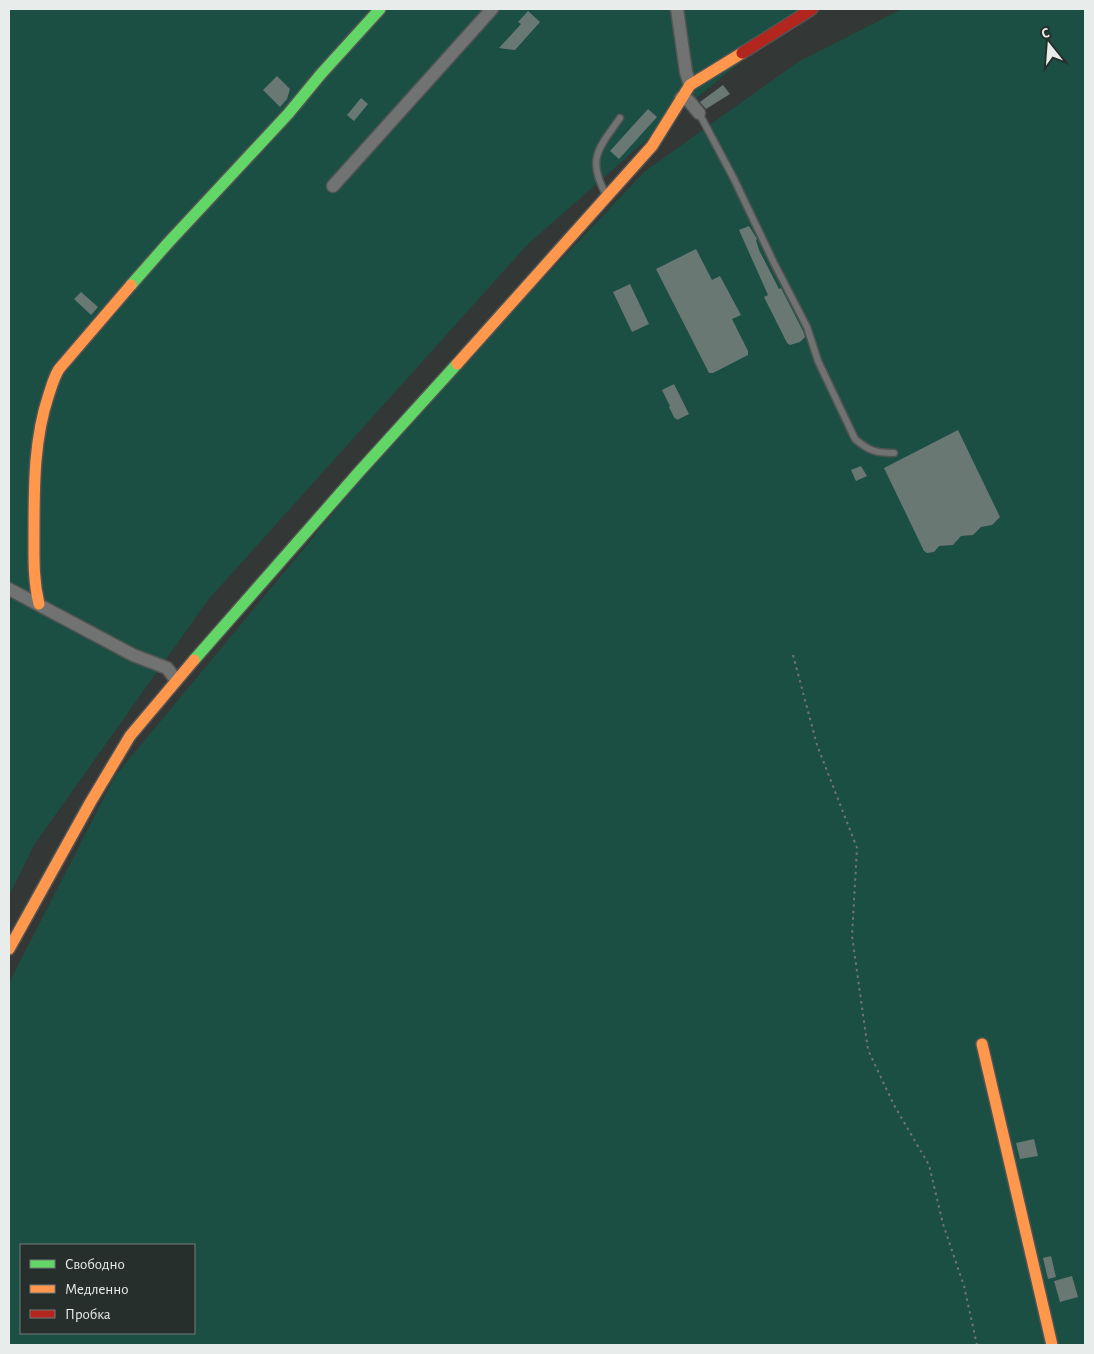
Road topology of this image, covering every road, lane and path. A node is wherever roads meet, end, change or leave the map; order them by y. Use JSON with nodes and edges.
{"nodes":[{"id":1,"x":380,"y":9,"type":"edge"},
{"id":2,"x":492,"y":9,"type":"edge"},
{"id":3,"x":677,"y":9,"type":"edge"},
{"id":4,"x":812,"y":9,"type":"edge"},
{"id":5,"x":690,"y":84,"type":"junction"},
{"id":6,"x":681,"y":98,"type":"junction"},
{"id":7,"x":699,"y":113,"type":"joint"},
{"id":8,"x":620,"y":118,"type":"dead end"},
{"id":9,"x":333,"y":186,"type":"dead end"},
{"id":10,"x":608,"y":197,"type":"junction"},
{"id":11,"x":894,"y":453,"type":"dead end"},
{"id":12,"x":9,"y":589,"type":"edge"},
{"id":13,"x":39,"y":604,"type":"junction"},
{"id":14,"x":793,"y":655,"type":"dead end"},
{"id":15,"x":176,"y":680,"type":"junction"},
{"id":16,"x":9,"y":949,"type":"edge"},
{"id":17,"x":982,"y":1044,"type":"dead end"},
{"id":18,"x":977,"y":1345,"type":"edge"},
{"id":19,"x":1052,"y":1345,"type":"edge"}],
"edges":[{"from":1,"to":13,"type":"street"},
{"from":2,"to":9,"type":"street"},
{"from":3,"to":5,"type":"street"},
{"from":4,"to":5,"type":"street"},
{"from":5,"to":6,"type":"street"},
{"from":6,"to":7,"type":"street"},
{"from":6,"to":10,"type":"street"},
{"from":7,"to":11,"type":"lane"},
{"from":8,"to":10,"type":"lane"},
{"from":10,"to":15,"type":"street"},
{"from":12,"to":13,"type":"street"},
{"from":13,"to":15,"type":"street"},
{"from":14,"to":18,"type":"path"},
{"from":15,"to":16,"type":"street"},
{"from":17,"to":19,"type":"street"}]}
